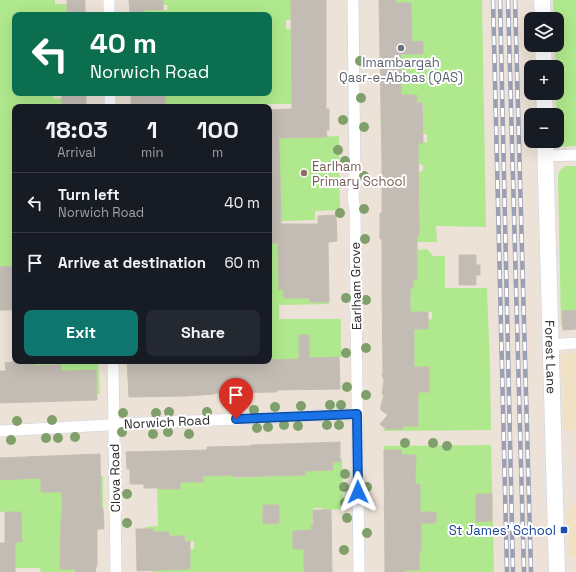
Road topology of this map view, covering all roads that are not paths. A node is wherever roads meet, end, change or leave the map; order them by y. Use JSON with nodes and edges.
{"nodes":[{"id":1,"x":109,"y":0,"type":"edge"},
{"id":2,"x":353,"y":0,"type":"edge"},
{"id":3,"x":542,"y":0,"type":"edge"},
{"id":4,"x":109,"y":12,"type":"edge"},
{"id":5,"x":543,"y":12,"type":"edge"},
{"id":6,"x":545,"y":148,"type":"edge"},
{"id":7,"x":576,"y":155,"type":"edge"},
{"id":8,"x":576,"y":343,"type":"edge"},
{"id":9,"x":551,"y":345,"type":"junction"},
{"id":10,"x":113,"y":364,"type":"edge"},
{"id":11,"x":357,"y":414,"type":"junction"},
{"id":12,"x":114,"y":425,"type":"junction"},
{"id":13,"x":0,"y":431,"type":"edge"},
{"id":14,"x":116,"y":572,"type":"edge"},
{"id":15,"x":359,"y":572,"type":"edge"},
{"id":16,"x":557,"y":572,"type":"edge"}],
"edges":[{"from":1,"to":4,"type":"street"},
{"from":2,"to":11,"type":"street","name":"Earlham Grove"},
{"from":3,"to":5,"type":"street"},
{"from":6,"to":7,"type":"street"},
{"from":6,"to":9,"type":"street","name":"Forest Lane"},
{"from":8,"to":9,"type":"street"},
{"from":9,"to":16,"type":"street","name":"Forest Lane"},
{"from":10,"to":12,"type":"street","name":"Clova Road"},
{"from":11,"to":12,"type":"street","name":"Norwich Road"},
{"from":11,"to":15,"type":"street","name":"Earlham Grove"},
{"from":12,"to":13,"type":"street","name":"Norwich Road"},
{"from":12,"to":14,"type":"street","name":"Clova Road"}]}
